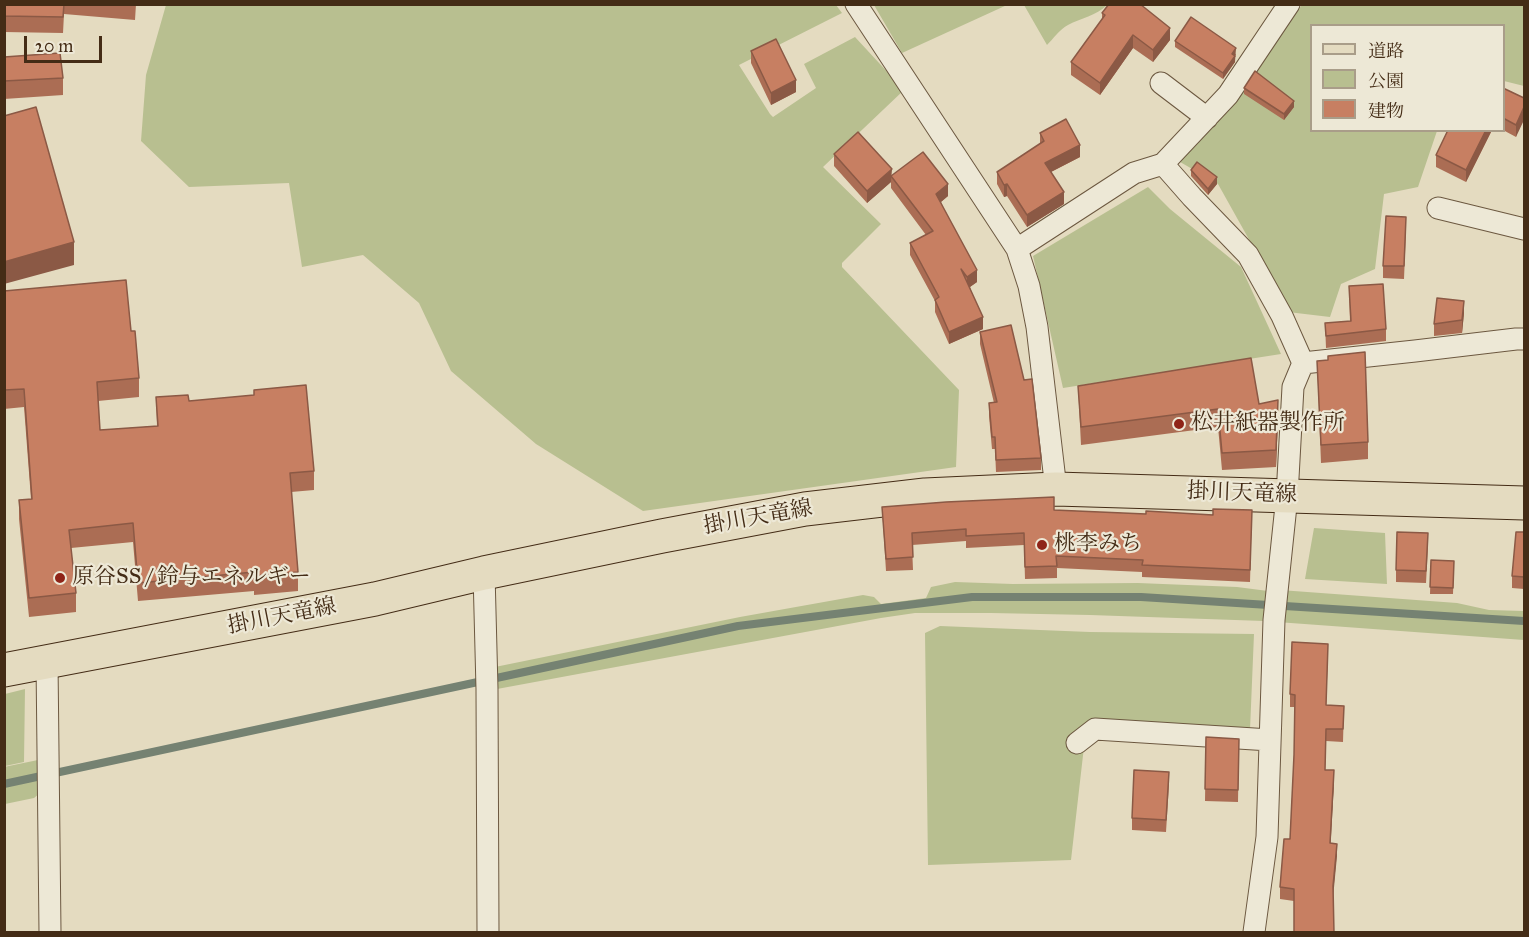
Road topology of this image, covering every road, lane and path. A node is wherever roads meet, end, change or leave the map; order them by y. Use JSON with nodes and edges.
{"nodes":[{"id":1,"x":856,"y":4,"type":"edge"},
{"id":2,"x":1289,"y":4,"type":"edge"},
{"id":3,"x":1161,"y":83,"type":"dead end"},
{"id":4,"x":1207,"y":118,"type":"junction"},
{"id":5,"x":1162,"y":164,"type":"junction"},
{"id":6,"x":1438,"y":208,"type":"dead end"},
{"id":7,"x":1524,"y":230,"type":"edge"},
{"id":8,"x":1017,"y":249,"type":"junction"},
{"id":9,"x":1524,"y":339,"type":"edge"},
{"id":10,"x":1303,"y":363,"type":"junction"},
{"id":11,"x":1056,"y":489,"type":"junction"},
{"id":12,"x":1287,"y":496,"type":"junction"},
{"id":13,"x":1524,"y":503,"type":"edge"},
{"id":14,"x":484,"y":573,"type":"junction"},
{"id":15,"x":46,"y":662,"type":"junction"},
{"id":16,"x":4,"y":670,"type":"edge"},
{"id":17,"x":1270,"y":740,"type":"junction"},
{"id":18,"x":1077,"y":743,"type":"dead end"},
{"id":19,"x":50,"y":933,"type":"edge"},
{"id":20,"x":488,"y":933,"type":"edge"},
{"id":21,"x":1254,"y":933,"type":"edge"}],
"edges":[{"from":1,"to":8,"type":"street"},
{"from":2,"to":4,"type":"street"},
{"from":3,"to":4,"type":"street"},
{"from":4,"to":5,"type":"street"},
{"from":5,"to":8,"type":"street"},
{"from":5,"to":10,"type":"street"},
{"from":6,"to":7,"type":"street"},
{"from":8,"to":11,"type":"street"},
{"from":9,"to":10,"type":"street"},
{"from":10,"to":12,"type":"street"},
{"from":11,"to":12,"type":"main road","name":"掛川天竜線"},
{"from":11,"to":14,"type":"main road","name":"掛川天竜線"},
{"from":12,"to":13,"type":"main road","name":"掛川天竜線"},
{"from":12,"to":17,"type":"street"},
{"from":14,"to":15,"type":"main road","name":"掛川天竜線"},
{"from":14,"to":20,"type":"street"},
{"from":15,"to":16,"type":"main road","name":"掛川天竜線"},
{"from":15,"to":19,"type":"street"},
{"from":17,"to":18,"type":"street"},
{"from":17,"to":21,"type":"street"}]}
